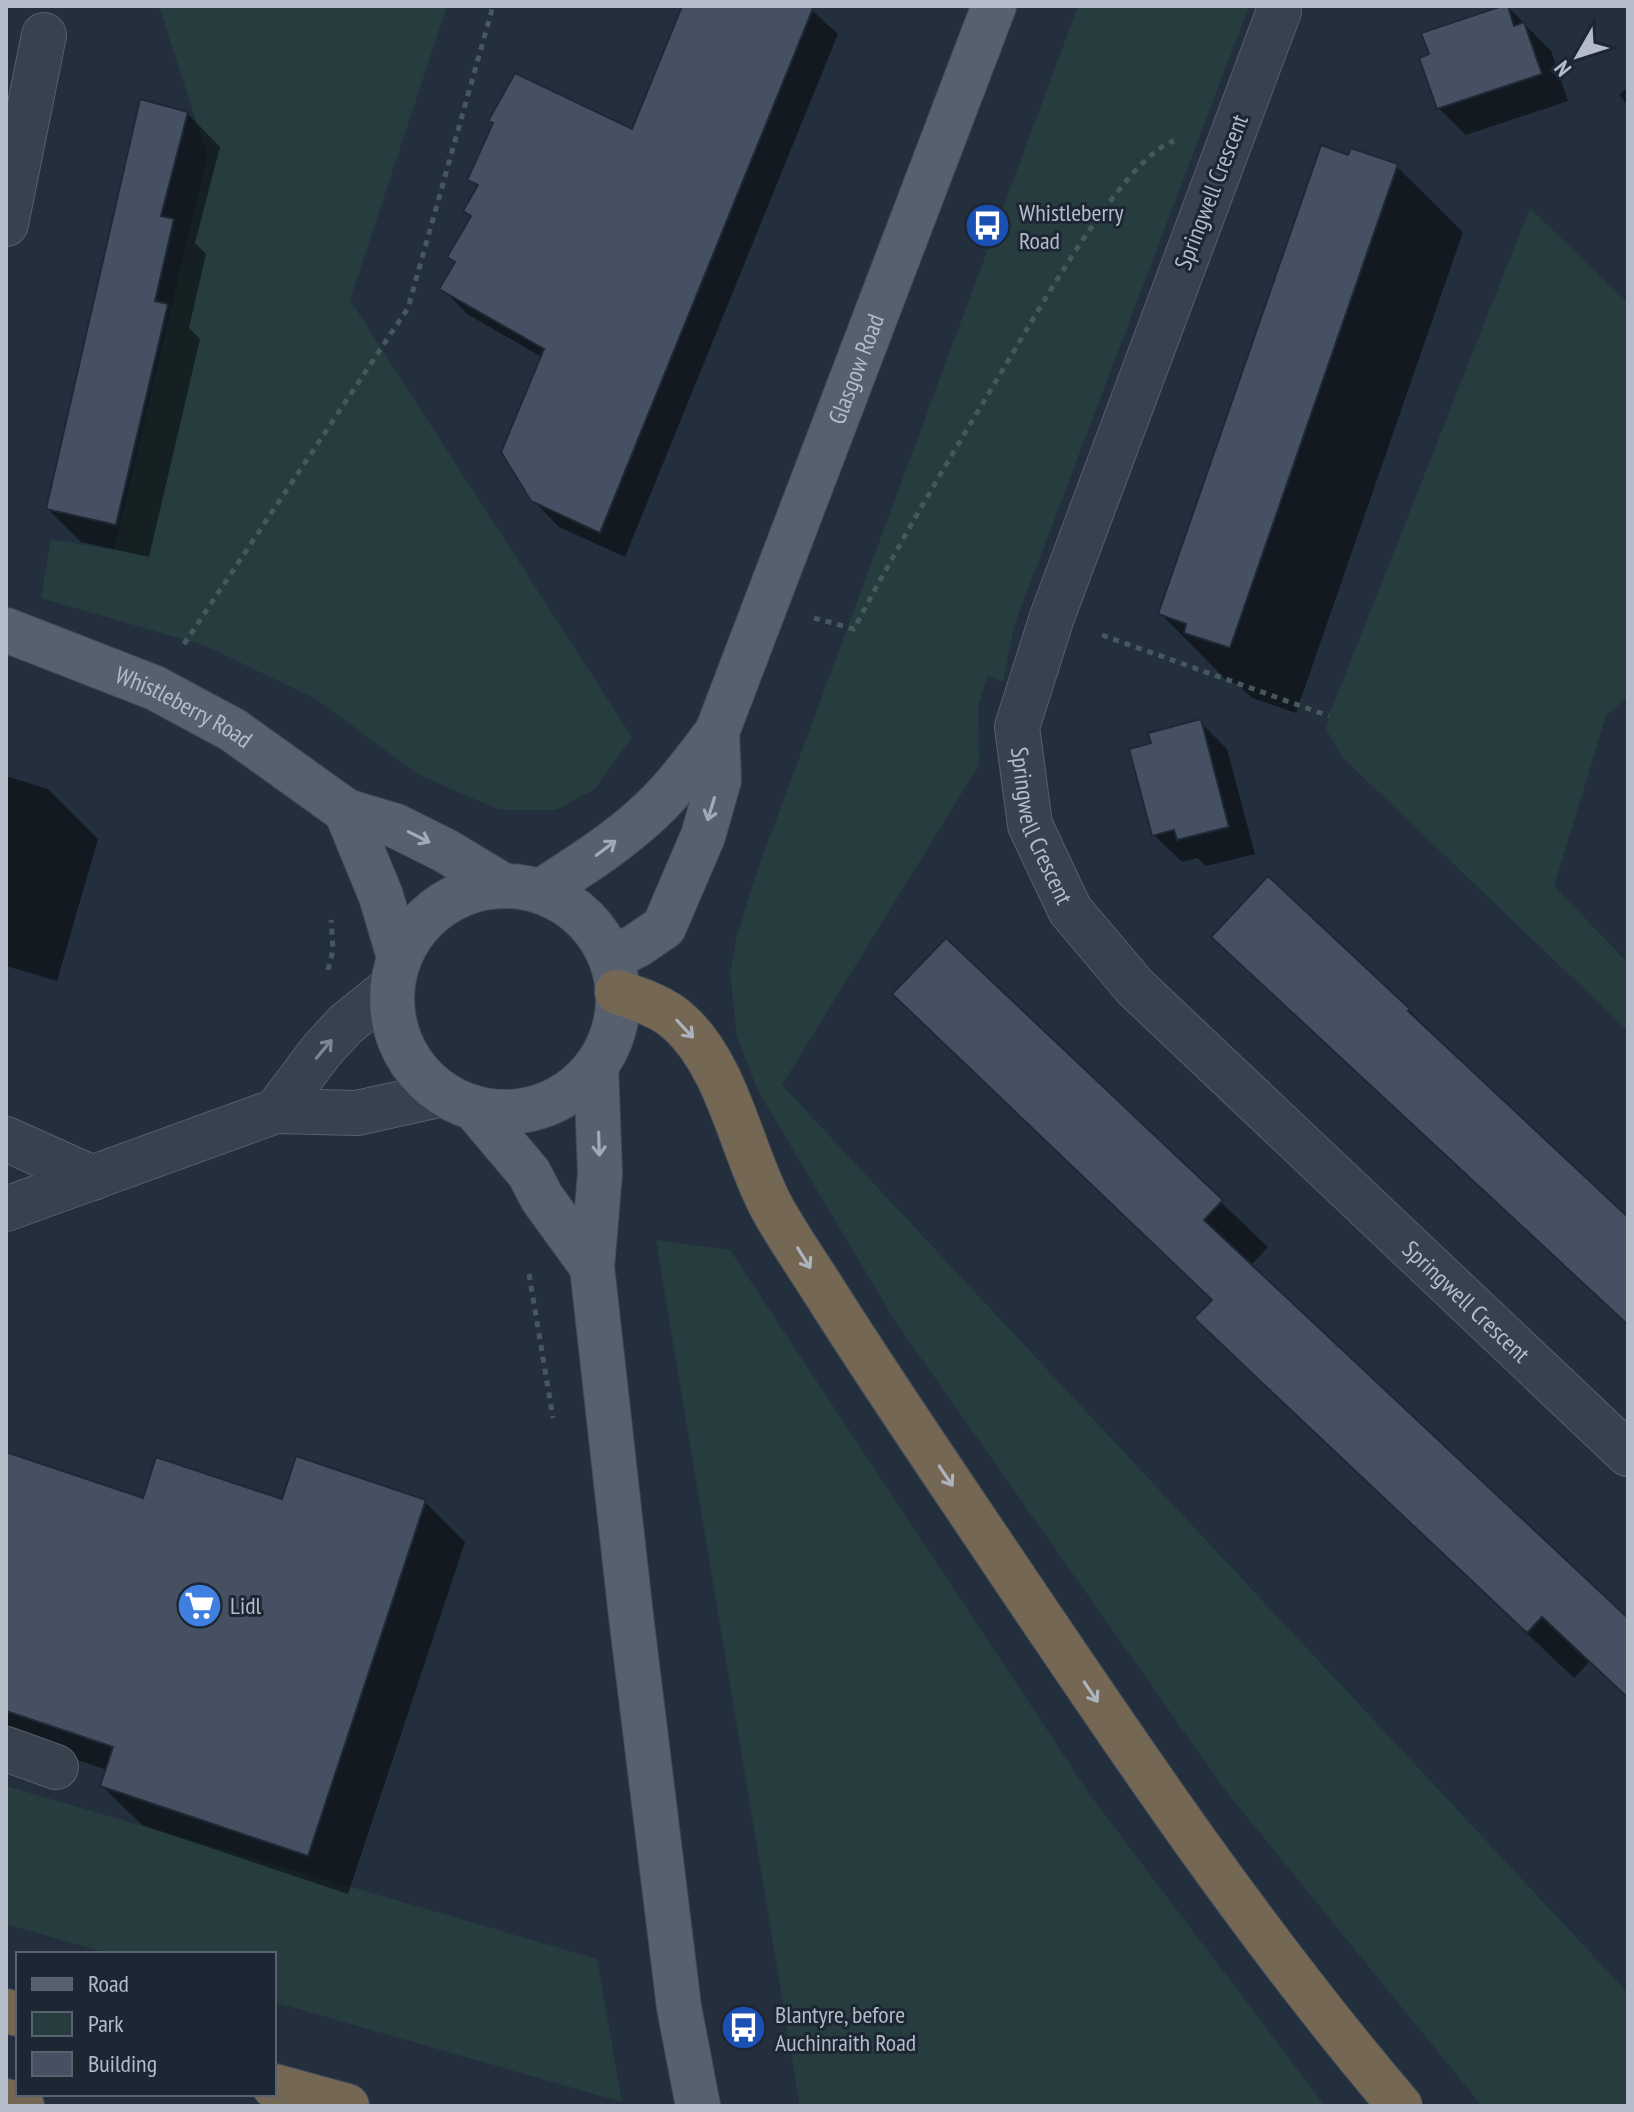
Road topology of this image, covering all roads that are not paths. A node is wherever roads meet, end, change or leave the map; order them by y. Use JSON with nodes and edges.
{"nodes":[{"id":1,"x":994,"y":6,"type":"edge"},
{"id":2,"x":1278,"y":6,"type":"edge"},
{"id":3,"x":44,"y":35,"type":"dead end"},
{"id":4,"x":6,"y":224,"type":"edge"},
{"id":5,"x":6,"y":630,"type":"edge"},
{"id":6,"x":717,"y":732,"type":"junction"},
{"id":7,"x":346,"y":811,"type":"junction"},
{"id":8,"x":522,"y":889,"type":"junction"},
{"id":9,"x":396,"y":972,"type":"junction"},
{"id":10,"x":614,"y":975,"type":"junction"},
{"id":11,"x":596,"y":1066,"type":"junction"},
{"id":12,"x":458,"y":1101,"type":"junction"},
{"id":13,"x":276,"y":1111,"type":"junction"},
{"id":14,"x":6,"y":1139,"type":"edge"},
{"id":15,"x":93,"y":1178,"type":"junction"},
{"id":16,"x":6,"y":1209,"type":"edge"},
{"id":17,"x":592,"y":1267,"type":"junction"},
{"id":18,"x":1628,"y":1454,"type":"edge"},
{"id":19,"x":6,"y":1749,"type":"edge"},
{"id":20,"x":56,"y":1767,"type":"dead end"},
{"id":21,"x":276,"y":2087,"type":"edge"},
{"id":22,"x":6,"y":2101,"type":"edge"},
{"id":23,"x":22,"y":2106,"type":"edge"},
{"id":24,"x":347,"y":2106,"type":"edge"},
{"id":25,"x":698,"y":2106,"type":"edge"},
{"id":26,"x":1400,"y":2106,"type":"edge"}],
"edges":[{"from":1,"to":6,"type":"main road","name":"Glasgow Road"},
{"from":2,"to":18,"type":"street","name":"Springwell Crescent"},
{"from":3,"to":4,"type":"street"},
{"from":5,"to":7,"type":"main road","name":"Whistleberry Road"},
{"from":8,"to":6,"type":"main road","one_way":true},
{"from":6,"to":10,"type":"main road","one_way":true},
{"from":7,"to":8,"type":"main road","name":"Whistleberry Road","one_way":true},
{"from":7,"to":9,"type":"main road"},
{"from":8,"to":9,"type":"main road"},
{"from":8,"to":10,"type":"main road"},
{"from":9,"to":12,"type":"main road"},
{"from":13,"to":9,"type":"street","one_way":true},
{"from":10,"to":11,"type":"main road"},
{"from":10,"to":26,"type":"highway","one_way":true},
{"from":11,"to":12,"type":"main road"},
{"from":11,"to":17,"type":"main road","one_way":true},
{"from":12,"to":13,"type":"street"},
{"from":12,"to":17,"type":"main road"},
{"from":13,"to":15,"type":"street"},
{"from":14,"to":15,"type":"street"},
{"from":15,"to":16,"type":"street"},
{"from":17,"to":25,"type":"main road"},
{"from":19,"to":20,"type":"street"},
{"from":21,"to":24,"type":"highway"},
{"from":22,"to":23,"type":"highway"}]}
